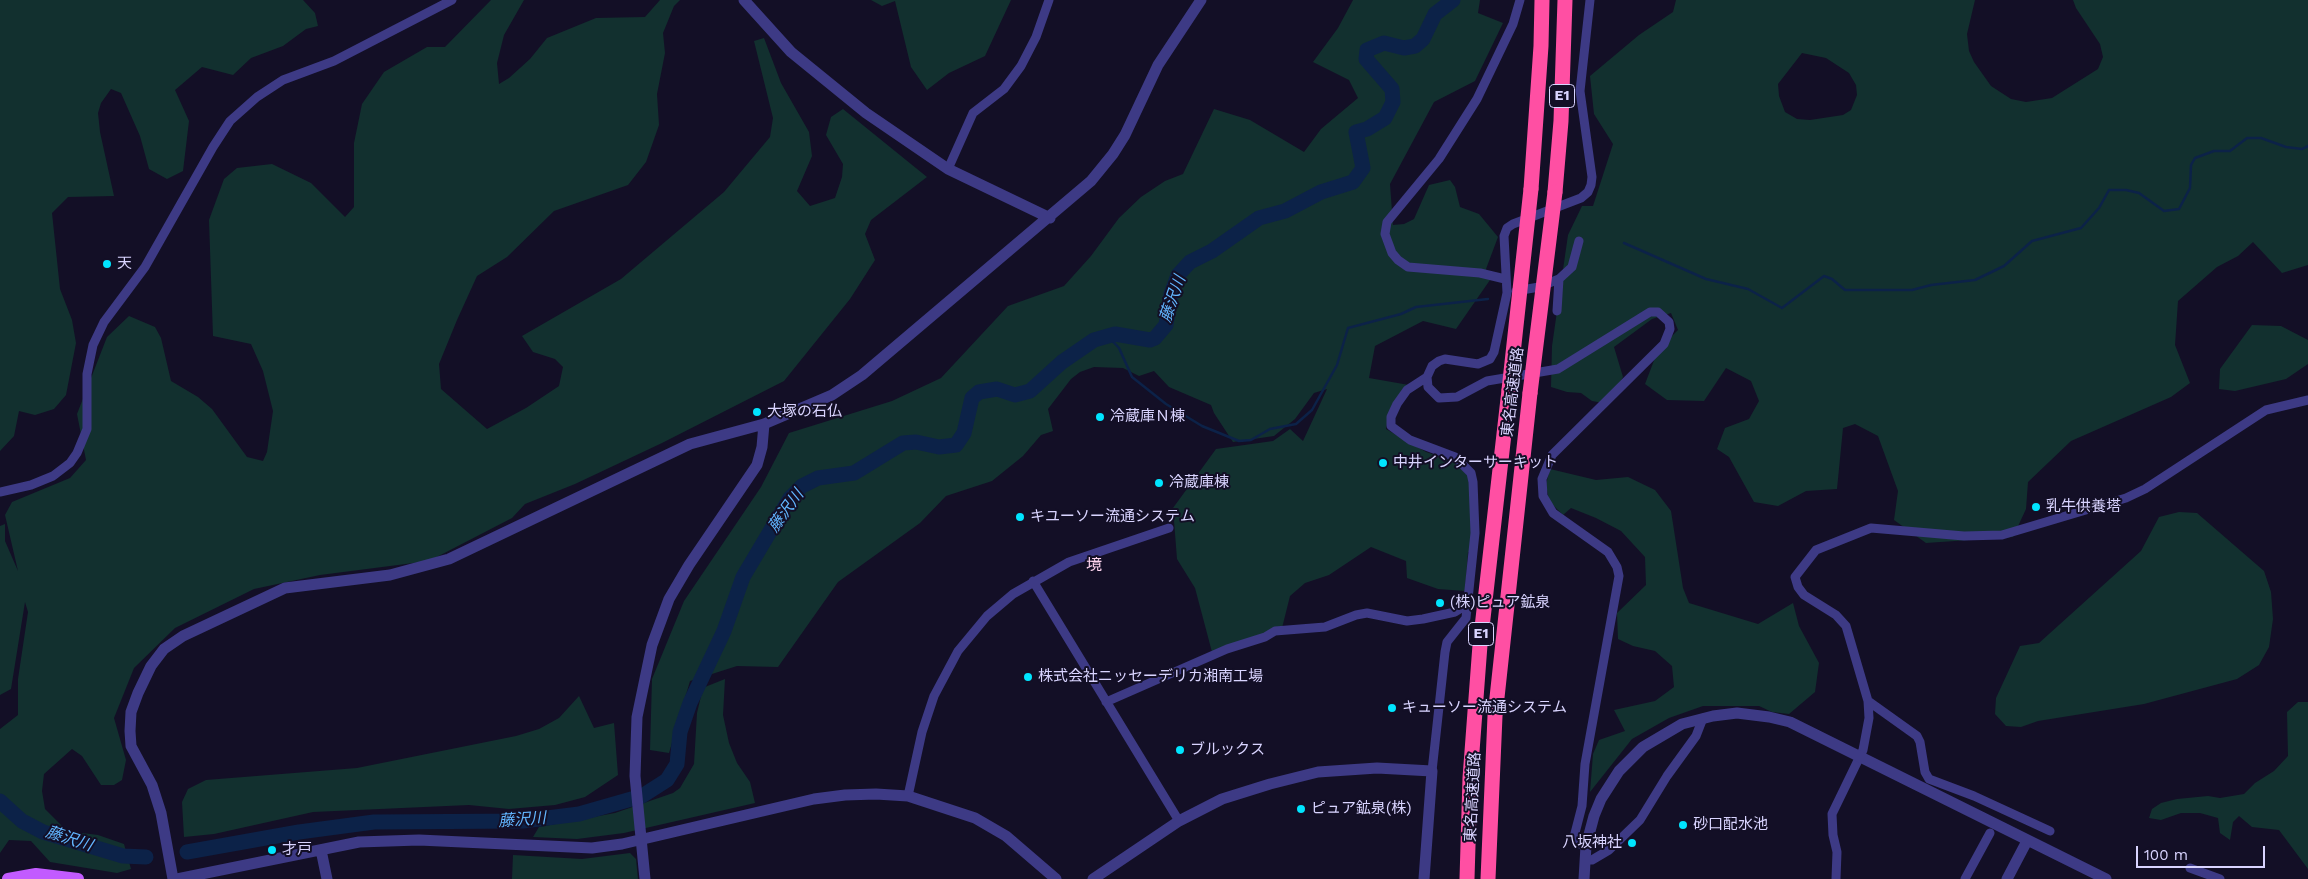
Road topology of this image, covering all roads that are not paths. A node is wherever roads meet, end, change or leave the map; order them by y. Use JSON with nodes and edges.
{"nodes":[{"id":1,"x":452,"y":0,"type":"edge"},
{"id":2,"x":744,"y":0,"type":"edge"},
{"id":3,"x":1049,"y":0,"type":"edge"},
{"id":4,"x":1201,"y":0,"type":"edge"},
{"id":5,"x":1520,"y":0,"type":"edge"},
{"id":6,"x":1542,"y":0,"type":"edge"},
{"id":7,"x":1565,"y":0,"type":"edge"},
{"id":8,"x":1590,"y":0,"type":"edge"},
{"id":9,"x":948,"y":169,"type":"junction"},
{"id":10,"x":1050,"y":218,"type":"junction"},
{"id":11,"x":1579,"y":241,"type":"dead end"},
{"id":12,"x":1505,"y":279,"type":"junction"},
{"id":13,"x":1559,"y":279,"type":"junction"},
{"id":14,"x":1507,"y":293,"type":"junction"},
{"id":15,"x":1557,"y":311,"type":"dead end"},
{"id":16,"x":1427,"y":378,"type":"junction"},
{"id":17,"x":2308,"y":400,"type":"edge"},
{"id":18,"x":764,"y":424,"type":"junction"},
{"id":19,"x":0,"y":492,"type":"edge"},
{"id":20,"x":1169,"y":528,"type":"dead end"},
{"id":21,"x":1033,"y":581,"type":"junction"},
{"id":22,"x":1468,"y":604,"type":"junction"},
{"id":23,"x":1868,"y":701,"type":"junction"},
{"id":24,"x":1106,"y":702,"type":"junction"},
{"id":25,"x":1703,"y":718,"type":"junction"},
{"id":26,"x":1860,"y":756,"type":"junction"},
{"id":27,"x":1432,"y":771,"type":"junction"},
{"id":28,"x":1927,"y":784,"type":"junction"},
{"id":29,"x":908,"y":796,"type":"junction"},
{"id":30,"x":1179,"y":821,"type":"junction"},
{"id":31,"x":2050,"y":831,"type":"dead end"},
{"id":32,"x":1976,"y":836,"type":"dead end"},
{"id":33,"x":641,"y":839,"type":"junction"},
{"id":34,"x":2027,"y":841,"type":"junction"},
{"id":35,"x":1586,"y":846,"type":"junction"},
{"id":36,"x":321,"y":850,"type":"junction"},
{"id":37,"x":1585,"y":860,"type":"junction"},
{"id":38,"x":2190,"y":868,"type":"dead end"},
{"id":39,"x":8,"y":879,"type":"edge"},
{"id":40,"x":78,"y":879,"type":"edge"},
{"id":41,"x":173,"y":879,"type":"edge"},
{"id":42,"x":177,"y":879,"type":"edge"},
{"id":43,"x":327,"y":879,"type":"edge"},
{"id":44,"x":645,"y":879,"type":"edge"},
{"id":45,"x":1056,"y":879,"type":"edge"},
{"id":46,"x":1093,"y":879,"type":"edge"},
{"id":47,"x":1424,"y":879,"type":"edge"},
{"id":48,"x":1467,"y":879,"type":"edge"},
{"id":49,"x":1488,"y":879,"type":"edge"},
{"id":50,"x":1584,"y":879,"type":"edge"},
{"id":51,"x":1836,"y":879,"type":"edge"},
{"id":52,"x":1965,"y":879,"type":"edge"},
{"id":53,"x":2007,"y":879,"type":"edge"},
{"id":54,"x":2106,"y":879,"type":"edge"},
{"id":55,"x":2220,"y":879,"type":"edge"}],
"edges":[{"from":1,"to":19,"type":"street"},
{"from":2,"to":9,"type":"street"},
{"from":3,"to":9,"type":"street"},
{"from":4,"to":10,"type":"street"},
{"from":5,"to":12,"type":"street"},
{"from":6,"to":48,"type":"highway","name":"東名高速道路","number":"E1","bridge":true},
{"from":7,"to":49,"type":"highway","name":"東名高速道路","number":"E1","bridge":true},
{"from":8,"to":12,"type":"street"},
{"from":9,"to":10,"type":"street"},
{"from":10,"to":18,"type":"street"},
{"from":11,"to":13,"type":"street"},
{"from":12,"to":14,"type":"street"},
{"from":13,"to":14,"type":"street"},
{"from":13,"to":15,"type":"street"},
{"from":14,"to":16,"type":"street"},
{"from":16,"to":22,"type":"street"},
{"from":16,"to":35,"type":"street"},
{"from":17,"to":23,"type":"street"},
{"from":18,"to":33,"type":"street"},
{"from":18,"to":41,"type":"street"},
{"from":20,"to":21,"type":"street"},
{"from":21,"to":24,"type":"street"},
{"from":21,"to":29,"type":"street"},
{"from":22,"to":24,"type":"street"},
{"from":22,"to":27,"type":"street"},
{"from":23,"to":26,"type":"street"},
{"from":23,"to":28,"type":"street"},
{"from":24,"to":30,"type":"street"},
{"from":25,"to":26,"type":"street"},
{"from":25,"to":35,"type":"street"},
{"from":25,"to":37,"type":"street"},
{"from":26,"to":28,"type":"street"},
{"from":26,"to":51,"type":"street"},
{"from":27,"to":30,"type":"street"},
{"from":27,"to":47,"type":"street"},
{"from":28,"to":31,"type":"street"},
{"from":28,"to":34,"type":"street"},
{"from":29,"to":33,"type":"street"},
{"from":29,"to":45,"type":"street"},
{"from":30,"to":46,"type":"street"},
{"from":32,"to":52,"type":"street"},
{"from":33,"to":36,"type":"street"},
{"from":33,"to":44,"type":"street"},
{"from":34,"to":53,"type":"street"},
{"from":34,"to":54,"type":"street"},
{"from":35,"to":37,"type":"street"},
{"from":36,"to":42,"type":"street"},
{"from":36,"to":43,"type":"street"},
{"from":37,"to":50,"type":"street"},
{"from":38,"to":55,"type":"street"},
{"from":39,"to":40,"type":"main road"}]}
